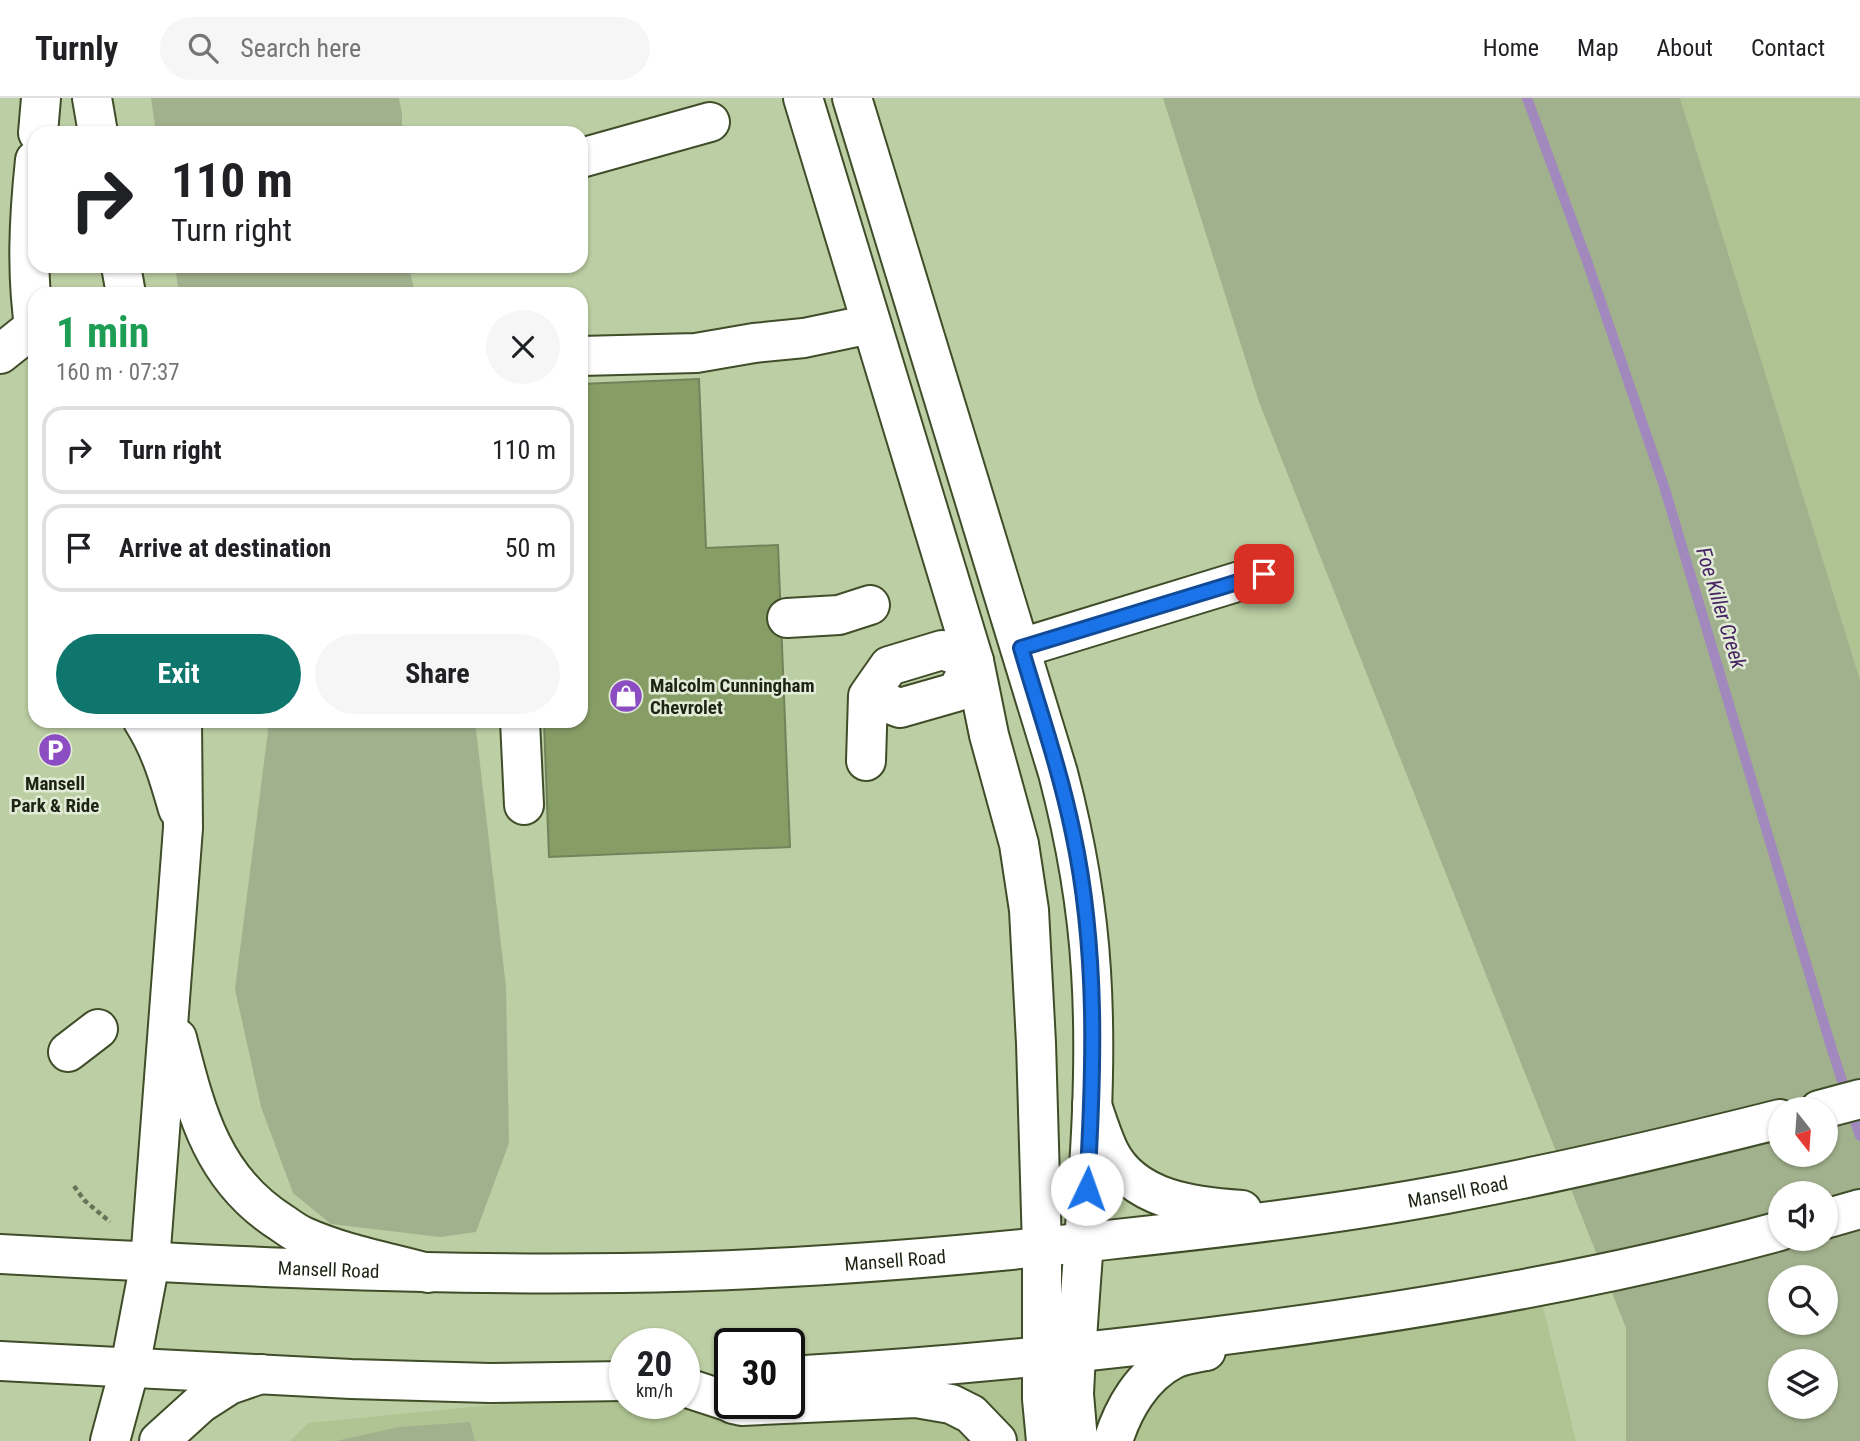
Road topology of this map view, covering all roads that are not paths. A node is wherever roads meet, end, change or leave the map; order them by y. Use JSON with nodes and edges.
{"nodes":[{"id":1,"x":41,"y":98,"type":"edge"},
{"id":2,"x":92,"y":98,"type":"edge"},
{"id":3,"x":803,"y":98,"type":"edge"},
{"id":4,"x":852,"y":98,"type":"edge"},
{"id":5,"x":710,"y":122,"type":"dead end"},
{"id":6,"x":39,"y":126,"type":"edge"},
{"id":7,"x":97,"y":126,"type":"edge"},
{"id":8,"x":588,"y":156,"type":"edge"},
{"id":9,"x":872,"y":324,"type":"junction"},
{"id":10,"x":28,"y":332,"type":"edge"},
{"id":11,"x":0,"y":354,"type":"edge"},
{"id":12,"x":588,"y":356,"type":"edge"},
{"id":13,"x":1264,"y":574,"type":"dead end"},
{"id":14,"x":870,"y":605,"type":"dead end"},
{"id":15,"x":787,"y":618,"type":"dead end"},
{"id":16,"x":1021,"y":648,"type":"junction"},
{"id":17,"x":974,"y":661,"type":"junction"},
{"id":18,"x":147,"y":728,"type":"edge"},
{"id":19,"x":182,"y":728,"type":"edge"},
{"id":20,"x":520,"y":728,"type":"edge"},
{"id":21,"x":866,"y":761,"type":"dead end"},
{"id":22,"x":524,"y":805,"type":"dead end"},
{"id":23,"x":183,"y":828,"type":"junction"},
{"id":24,"x":169,"y":1005,"type":"junction"},
{"id":25,"x":98,"y":1029,"type":"dead end"},
{"id":26,"x":68,"y":1052,"type":"dead end"},
{"id":27,"x":1860,"y":1099,"type":"edge"},
{"id":28,"x":1092,"y":1105,"type":"junction"},
{"id":29,"x":1838,"y":1105,"type":"edge"},
{"id":30,"x":1768,"y":1122,"type":"edge"},
{"id":31,"x":1860,"y":1209,"type":"edge"},
{"id":32,"x":1318,"y":1215,"type":"junction"},
{"id":33,"x":1838,"y":1215,"type":"edge"},
{"id":34,"x":1768,"y":1234,"type":"edge"},
{"id":35,"x":1084,"y":1243,"type":"junction"},
{"id":36,"x":1042,"y":1247,"type":"junction"},
{"id":37,"x":0,"y":1254,"type":"edge"},
{"id":38,"x":150,"y":1262,"type":"junction"},
{"id":39,"x":428,"y":1273,"type":"junction"},
{"id":40,"x":1330,"y":1321,"type":"junction"},
{"id":41,"x":1059,"y":1354,"type":"junction"},
{"id":42,"x":0,"y":1361,"type":"edge"},
{"id":43,"x":130,"y":1367,"type":"junction"},
{"id":44,"x":261,"y":1374,"type":"junction"},
{"id":45,"x":805,"y":1375,"type":"edge"},
{"id":46,"x":609,"y":1381,"type":"edge"},
{"id":47,"x":805,"y":1403,"type":"edge"},
{"id":48,"x":110,"y":1441,"type":"edge"},
{"id":49,"x":159,"y":1441,"type":"edge"},
{"id":50,"x":998,"y":1441,"type":"edge"},
{"id":51,"x":1046,"y":1441,"type":"edge"},
{"id":52,"x":1078,"y":1441,"type":"edge"},
{"id":53,"x":1113,"y":1441,"type":"edge"}],
"edges":[{"from":1,"to":6,"type":"main road"},
{"from":2,"to":7,"type":"main road"},
{"from":3,"to":9,"type":"main road"},
{"from":4,"to":16,"type":"main road"},
{"from":5,"to":8,"type":"main road"},
{"from":9,"to":12,"type":"main road"},
{"from":9,"to":17,"type":"main road"},
{"from":10,"to":11,"type":"main road"},
{"from":13,"to":16,"type":"main road"},
{"from":14,"to":15,"type":"main road"},
{"from":16,"to":28,"type":"main road"},
{"from":17,"to":21,"type":"main road"},
{"from":17,"to":36,"type":"main road"},
{"from":18,"to":23,"type":"main road"},
{"from":19,"to":23,"type":"main road"},
{"from":20,"to":22,"type":"main road"},
{"from":23,"to":24,"type":"main road"},
{"from":24,"to":38,"type":"main road"},
{"from":24,"to":39,"type":"main road"},
{"from":25,"to":26,"type":"main road"},
{"from":27,"to":29,"type":"main road"},
{"from":28,"to":32,"type":"main road"},
{"from":28,"to":35,"type":"main road"},
{"from":30,"to":32,"type":"main road","name":"Mansell Road"},
{"from":31,"to":33,"type":"main road"},
{"from":32,"to":35,"type":"main road","name":"Mansell Road"},
{"from":34,"to":40,"type":"main road"},
{"from":35,"to":36,"type":"main road","name":"Mansell Road"},
{"from":35,"to":41,"type":"main road"},
{"from":36,"to":39,"type":"main road","name":"Mansell Road"},
{"from":36,"to":41,"type":"main road"},
{"from":37,"to":38,"type":"main road","name":"Mansell Road"},
{"from":38,"to":39,"type":"main road","name":"Mansell Road"},
{"from":38,"to":43,"type":"main road"},
{"from":40,"to":41,"type":"main road"},
{"from":40,"to":53,"type":"main road"},
{"from":41,"to":45,"type":"main road"},
{"from":41,"to":51,"type":"main road"},
{"from":41,"to":52,"type":"main road"},
{"from":42,"to":43,"type":"main road"},
{"from":43,"to":44,"type":"main road"},
{"from":43,"to":48,"type":"main road"},
{"from":44,"to":46,"type":"main road"},
{"from":44,"to":49,"type":"main road"},
{"from":47,"to":50,"type":"main road"}]}
